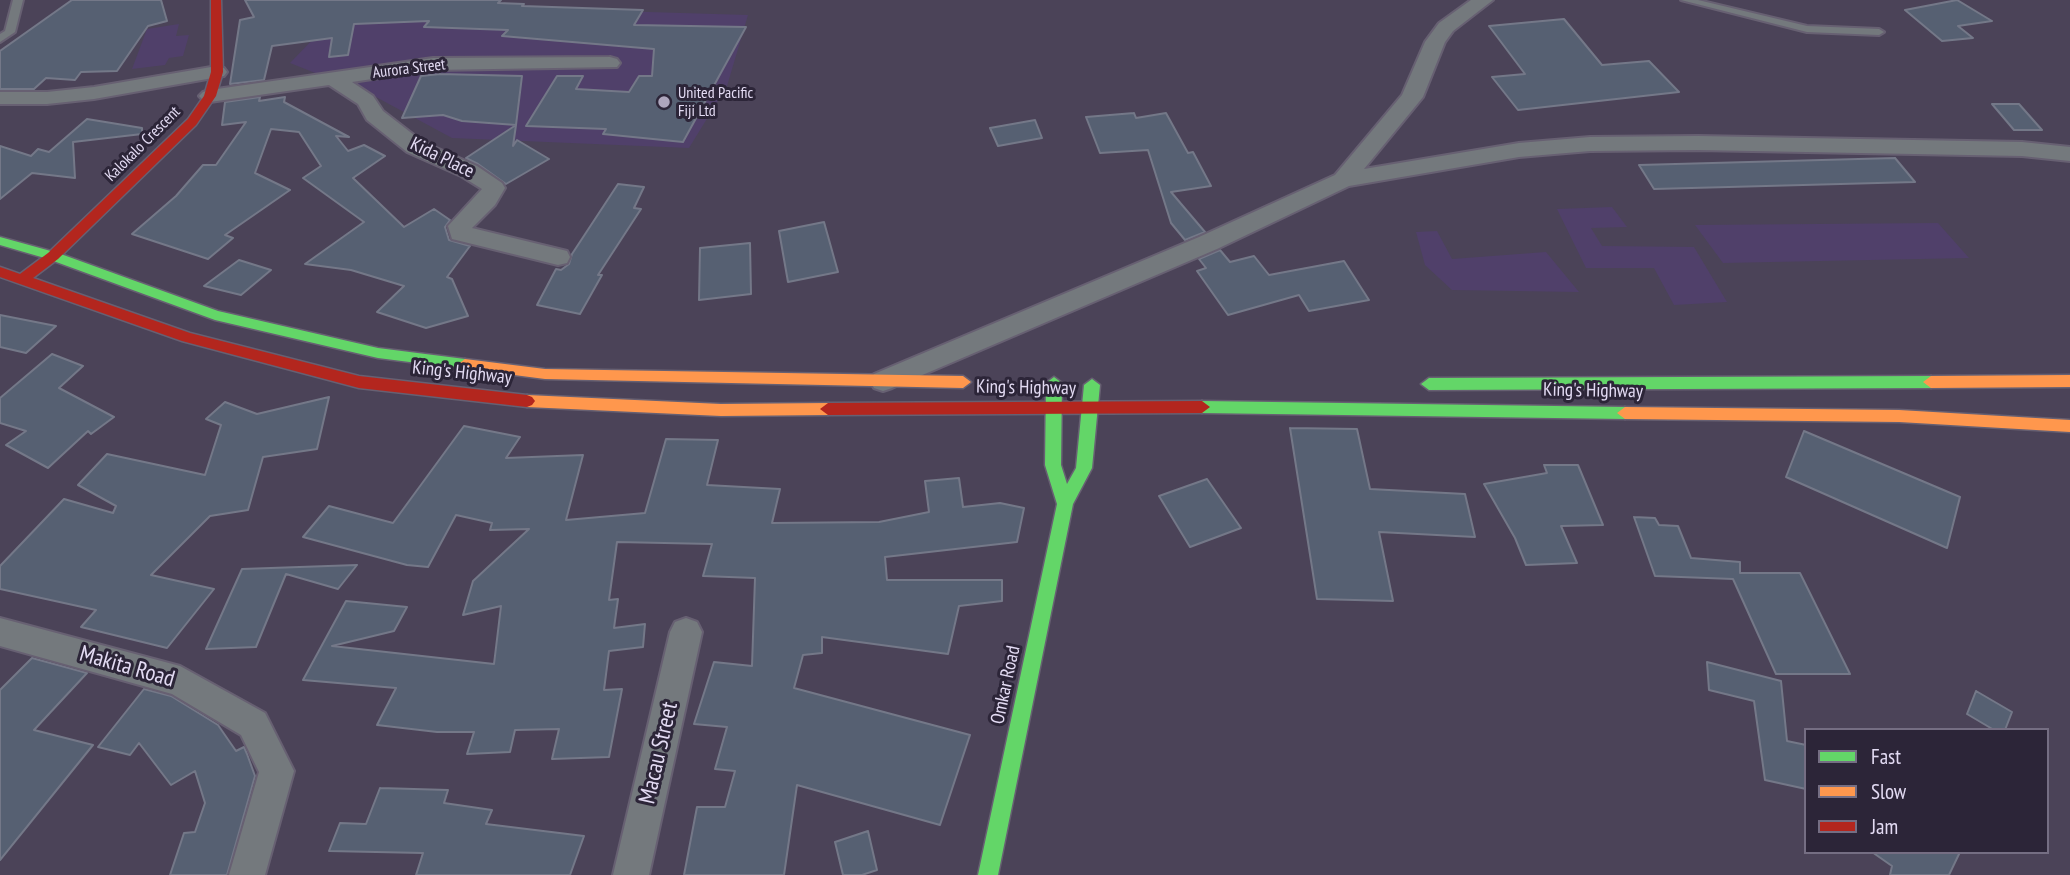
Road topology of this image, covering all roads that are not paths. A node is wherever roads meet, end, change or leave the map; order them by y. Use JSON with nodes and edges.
{"nodes":[{"id":1,"x":18,"y":0,"type":"edge"},
{"id":2,"x":216,"y":0,"type":"edge"},
{"id":3,"x":1483,"y":0,"type":"edge"},
{"id":4,"x":1686,"y":0,"type":"edge"},
{"id":5,"x":1880,"y":32,"type":"dead end"},
{"id":6,"x":0,"y":39,"type":"edge"},
{"id":7,"x":610,"y":63,"type":"dead end"},
{"id":8,"x":217,"y":72,"type":"junction"},
{"id":9,"x":333,"y":79,"type":"junction"},
{"id":10,"x":210,"y":96,"type":"junction"},
{"id":11,"x":0,"y":98,"type":"edge"},
{"id":12,"x":2070,"y":154,"type":"edge"},
{"id":13,"x":1343,"y":180,"type":"junction"},
{"id":14,"x":0,"y":241,"type":"edge"},
{"id":15,"x":53,"y":256,"type":"junction"},
{"id":16,"x":558,"y":257,"type":"dead end"},
{"id":17,"x":0,"y":272,"type":"edge"},
{"id":18,"x":23,"y":279,"type":"junction"},
{"id":19,"x":883,"y":381,"type":"junction"},
{"id":20,"x":2070,"y":381,"type":"edge"},
{"id":21,"x":975,"y":382,"type":"dead end"},
{"id":22,"x":1409,"y":384,"type":"dead end"},
{"id":23,"x":1053,"y":407,"type":"junction"},
{"id":24,"x":1089,"y":410,"type":"junction"},
{"id":25,"x":2070,"y":426,"type":"edge"},
{"id":26,"x":1065,"y":504,"type":"junction"},
{"id":27,"x":0,"y":632,"type":"edge"},
{"id":28,"x":686,"y":632,"type":"dead end"},
{"id":29,"x":247,"y":875,"type":"edge"},
{"id":30,"x":631,"y":875,"type":"edge"},
{"id":31,"x":988,"y":875,"type":"edge"}],
"edges":[{"from":1,"to":6,"type":"lane"},
{"from":2,"to":8,"type":"main road","name":"Kalokalo Crescent"},
{"from":3,"to":13,"type":"street"},
{"from":4,"to":5,"type":"lane"},
{"from":7,"to":9,"type":"street","name":"Aurora Street"},
{"from":8,"to":10,"type":"main road","name":"Kalokalo Crescent"},
{"from":8,"to":11,"type":"street"},
{"from":9,"to":10,"type":"street","name":"Aurora Street"},
{"from":9,"to":16,"type":"street","name":"Kida Place"},
{"from":10,"to":15,"type":"main road","name":"Kalokalo Crescent"},
{"from":12,"to":13,"type":"street"},
{"from":13,"to":19,"type":"street"},
{"from":14,"to":15,"type":"main road","name":"King's Highway"},
{"from":15,"to":18,"type":"main road","name":"Kalokalo Crescent"},
{"from":15,"to":19,"type":"main road","name":"King's Highway"},
{"from":17,"to":18,"type":"main road","name":"King's Highway"},
{"from":18,"to":23,"type":"main road","name":"King's Highway"},
{"from":19,"to":21,"type":"main road","name":"King's Highway"},
{"from":20,"to":22,"type":"main road","name":"King's Highway"},
{"from":23,"to":24,"type":"main road","name":"King's Highway"},
{"from":23,"to":24,"type":"main road","name":"Omkar Road"},
{"from":23,"to":26,"type":"main road","name":"Omkar Road"},
{"from":24,"to":25,"type":"main road","name":"King's Highway"},
{"from":24,"to":26,"type":"main road","name":"Omkar Road"},
{"from":26,"to":31,"type":"main road","name":"Omkar Road"},
{"from":27,"to":29,"type":"street","name":"Makita Road"},
{"from":28,"to":30,"type":"street","name":"Macau Street"}]}
